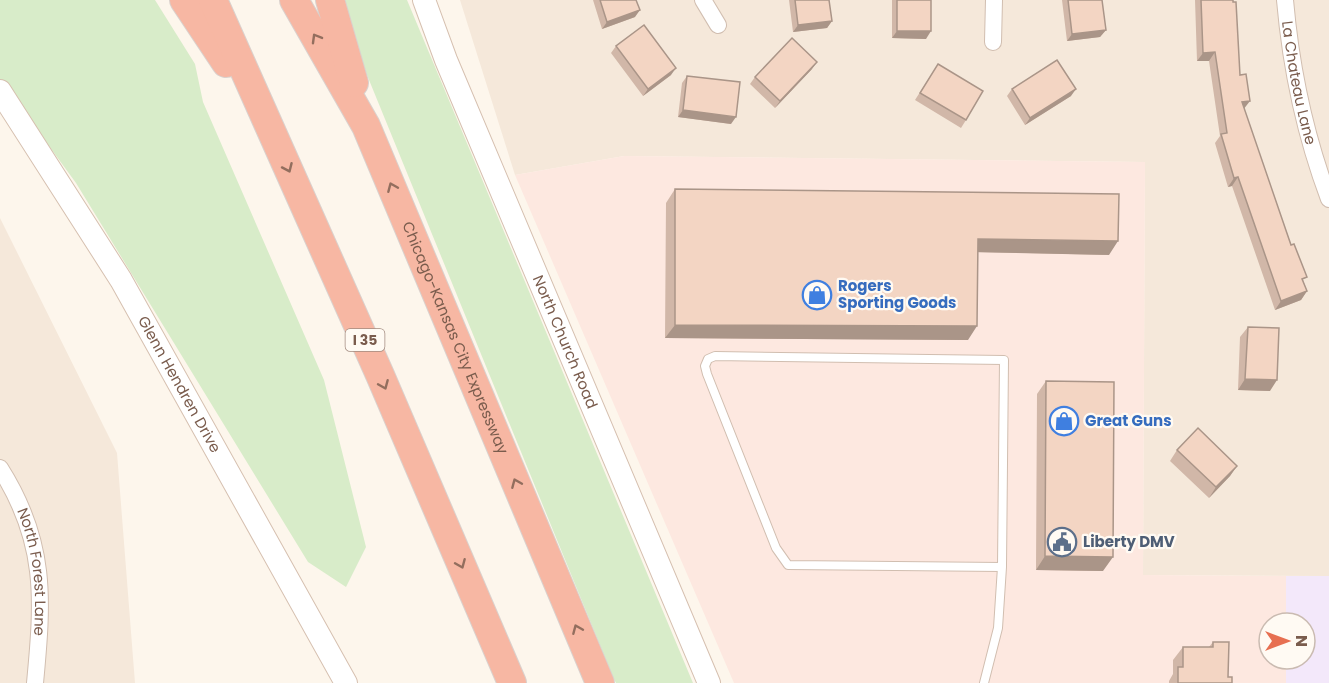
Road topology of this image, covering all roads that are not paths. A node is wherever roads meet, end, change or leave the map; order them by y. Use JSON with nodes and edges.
{"nodes":[{"id":1,"x":184,"y":0,"type":"edge"},
{"id":2,"x":213,"y":0,"type":"edge"},
{"id":3,"x":294,"y":0,"type":"edge"},
{"id":4,"x":330,"y":0,"type":"edge"},
{"id":5,"x":424,"y":0,"type":"edge"},
{"id":6,"x":703,"y":0,"type":"edge"},
{"id":7,"x":994,"y":0,"type":"edge"},
{"id":8,"x":1285,"y":0,"type":"edge"},
{"id":9,"x":718,"y":25,"type":"dead end"},
{"id":10,"x":993,"y":42,"type":"dead end"},
{"id":11,"x":0,"y":91,"type":"edge"},
{"id":12,"x":366,"y":126,"type":"junction"},
{"id":13,"x":269,"y":127,"type":"junction"},
{"id":14,"x":1329,"y":200,"type":"edge"},
{"id":15,"x":0,"y":468,"type":"edge"},
{"id":16,"x":1002,"y":567,"type":"junction"},
{"id":17,"x":35,"y":683,"type":"edge"},
{"id":18,"x":346,"y":683,"type":"edge"},
{"id":19,"x":512,"y":683,"type":"edge"},
{"id":20,"x":600,"y":683,"type":"edge"},
{"id":21,"x":709,"y":683,"type":"edge"},
{"id":22,"x":984,"y":683,"type":"edge"}],
"edges":[{"from":1,"to":13,"type":"highway"},
{"from":2,"to":13,"type":"highway","number":"I 35"},
{"from":12,"to":3,"type":"highway","name":"Chicago-Kansas City Expressway","one_way":true},
{"from":4,"to":12,"type":"highway"},
{"from":5,"to":21,"type":"main road","name":"North Church Road"},
{"from":6,"to":9,"type":"street"},
{"from":7,"to":10,"type":"street"},
{"from":8,"to":14,"type":"street","name":"La Chateau Lane"},
{"from":11,"to":18,"type":"main road","name":"Glenn Hendren Drive"},
{"from":20,"to":12,"type":"highway","name":"Chicago-Kansas City Expressway","one_way":true},
{"from":13,"to":19,"type":"highway","number":"I 35","one_way":true},
{"from":15,"to":17,"type":"street","name":"North Forest Lane"},
{"from":16,"to":16,"type":"lane"},
{"from":16,"to":22,"type":"lane"}]}
